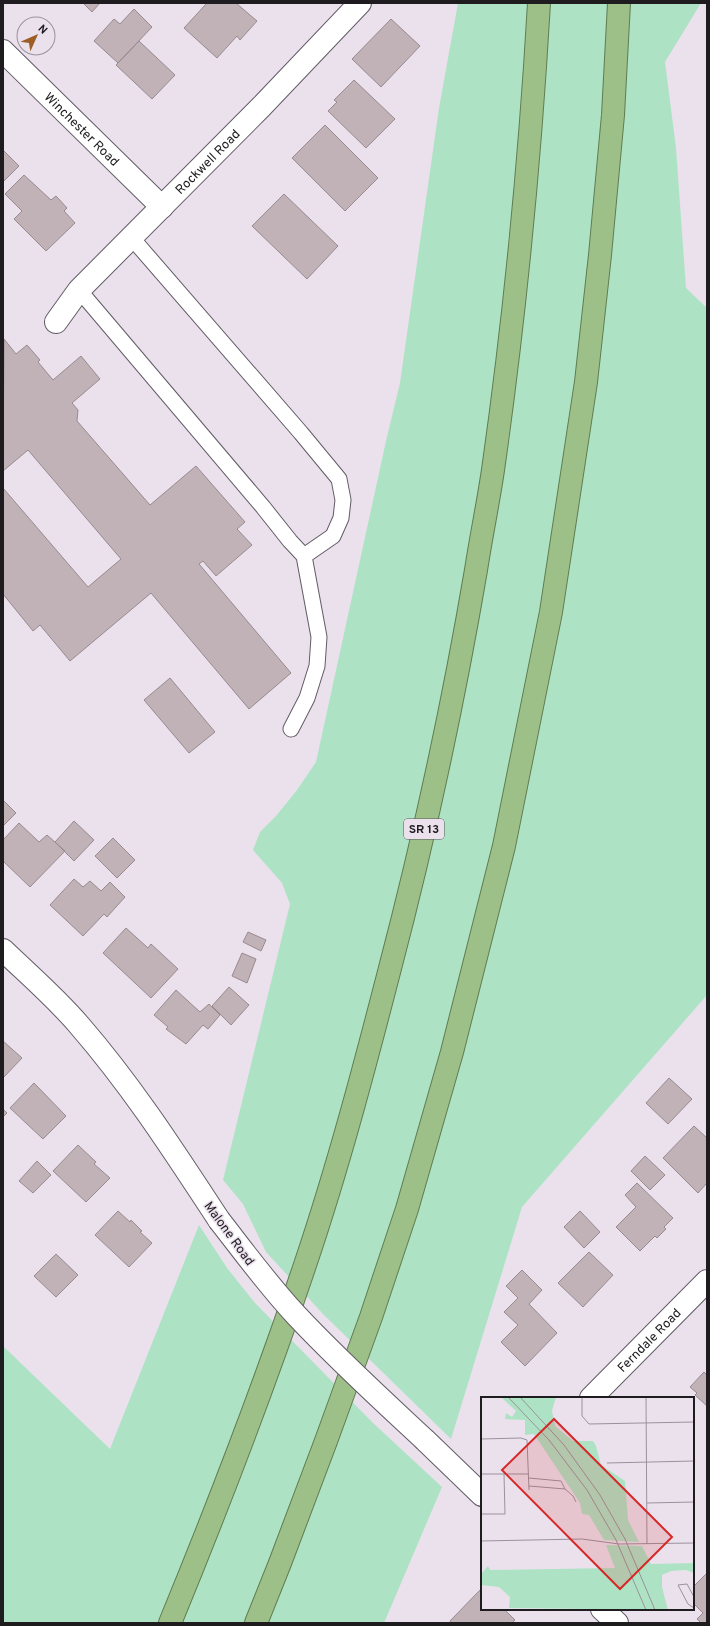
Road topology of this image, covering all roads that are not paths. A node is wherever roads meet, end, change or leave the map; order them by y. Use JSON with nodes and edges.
{"nodes":[{"id":1,"x":360,"y":3,"type":"edge"},
{"id":2,"x":539,"y":3,"type":"edge"},
{"id":3,"x":619,"y":3,"type":"edge"},
{"id":4,"x":3,"y":51,"type":"edge"},
{"id":5,"x":162,"y":207,"type":"junction"},
{"id":6,"x":131,"y":237,"type":"junction"},
{"id":7,"x":79,"y":290,"type":"junction"},
{"id":8,"x":56,"y":322,"type":"dead end"},
{"id":9,"x":304,"y":556,"type":"junction"},
{"id":10,"x":291,"y":729,"type":"dead end"},
{"id":11,"x":3,"y":950,"type":"edge"},
{"id":12,"x":707,"y":1281,"type":"edge"},
{"id":13,"x":593,"y":1397,"type":"edge"},
{"id":14,"x":481,"y":1494,"type":"edge"},
{"id":15,"x":603,"y":1610,"type":"edge"},
{"id":16,"x":170,"y":1623,"type":"edge"},
{"id":17,"x":256,"y":1623,"type":"edge"},
{"id":18,"x":617,"y":1623,"type":"edge"}],
"edges":[{"from":1,"to":5,"type":"street","name":"Rockwell Road"},
{"from":2,"to":16,"type":"highway","number":"SR 13"},
{"from":3,"to":17,"type":"highway"},
{"from":4,"to":5,"type":"street","name":"Winchester Road"},
{"from":5,"to":6,"type":"street","name":"Rockwell Road"},
{"from":6,"to":7,"type":"street","name":"Rockwell Road"},
{"from":6,"to":9,"type":"lane"},
{"from":7,"to":8,"type":"street","name":"Rockwell Road"},
{"from":7,"to":9,"type":"lane"},
{"from":9,"to":10,"type":"lane"},
{"from":11,"to":14,"type":"street","name":"Malone Road","bridge":true},
{"from":12,"to":13,"type":"street","name":"Ferndale Road"},
{"from":15,"to":18,"type":"street"}]}
